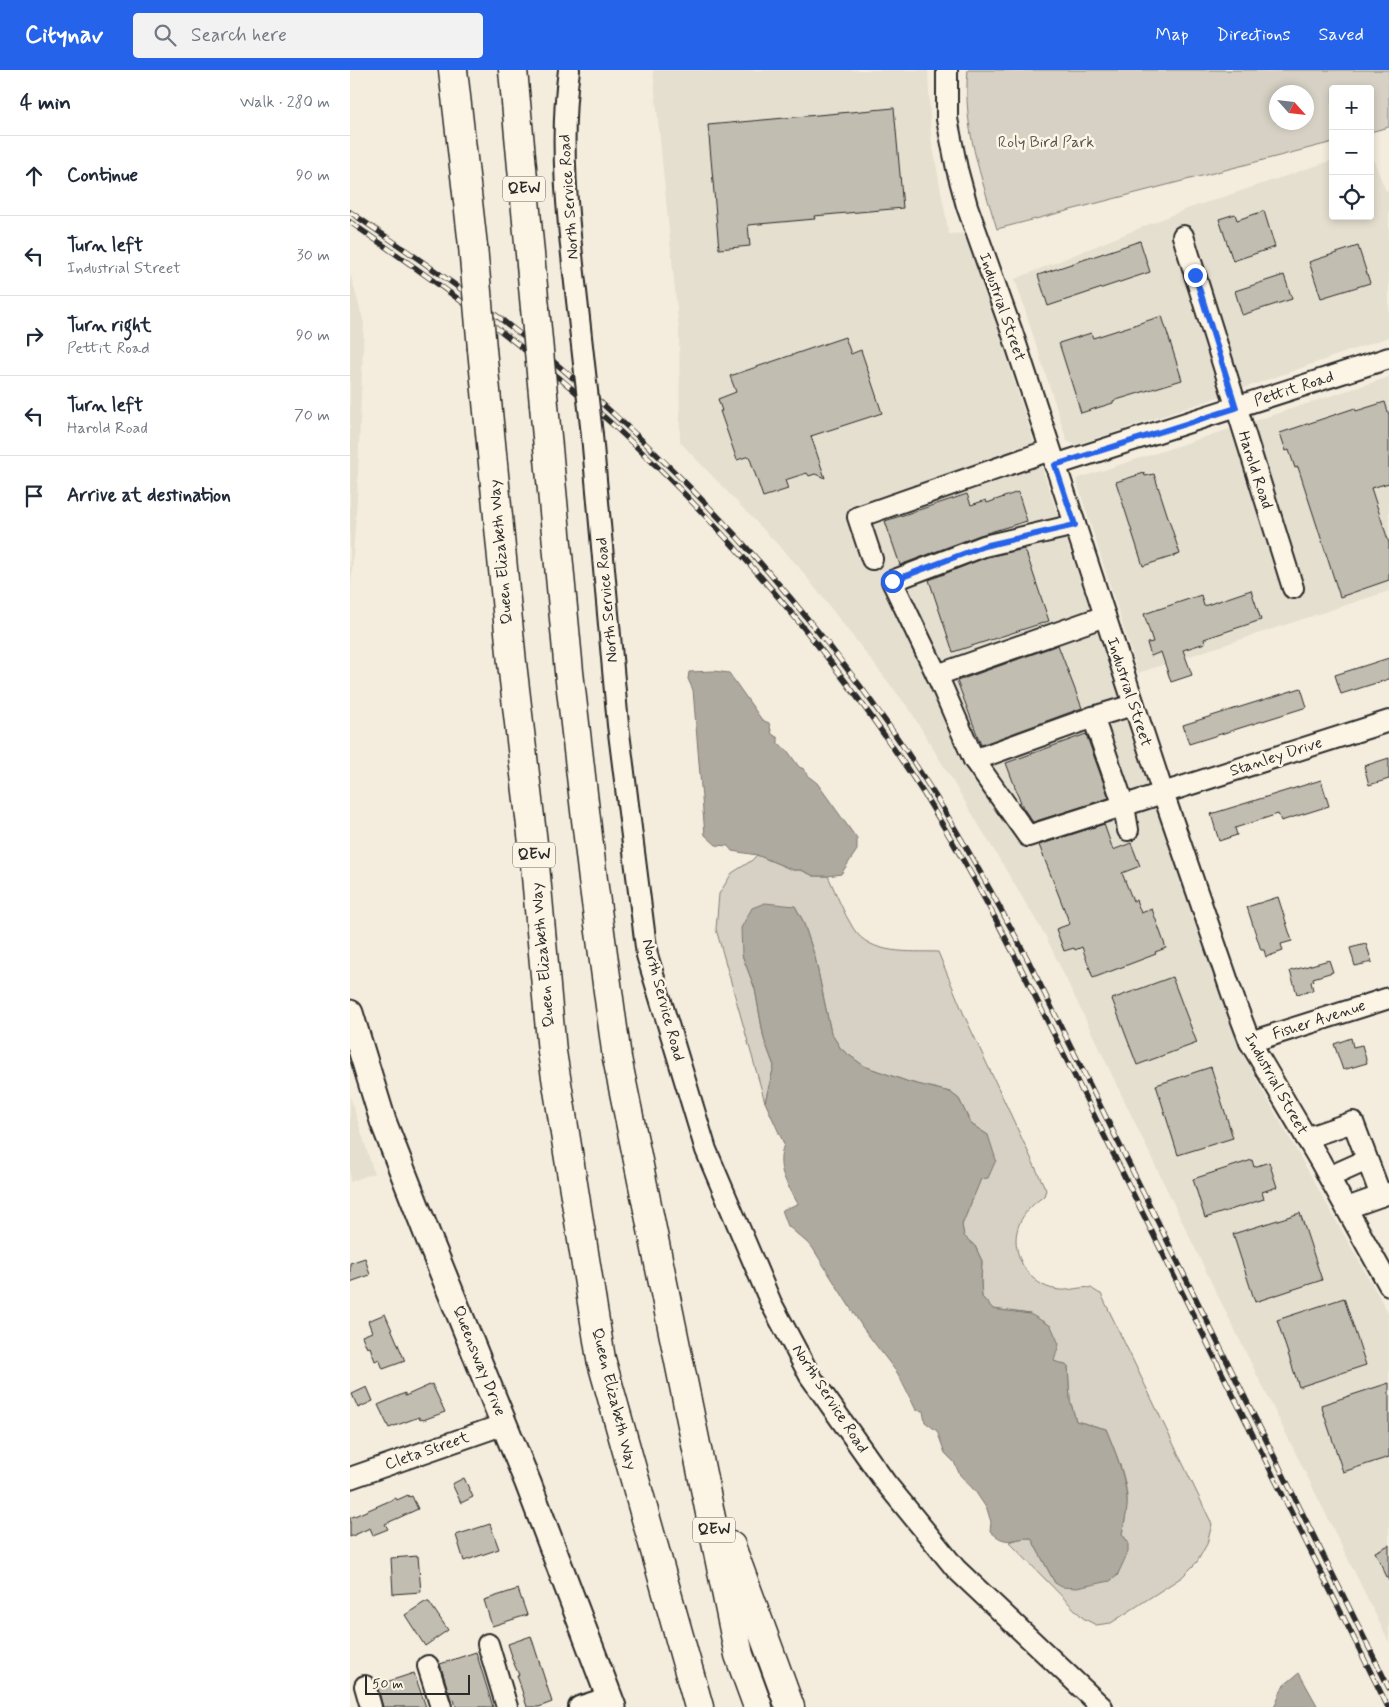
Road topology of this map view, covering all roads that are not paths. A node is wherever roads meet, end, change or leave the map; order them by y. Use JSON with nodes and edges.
{"nodes":[{"id":1,"x":453,"y":70,"type":"edge"},
{"id":2,"x":513,"y":70,"type":"edge"},
{"id":3,"x":569,"y":70,"type":"edge"},
{"id":4,"x":947,"y":70,"type":"edge"},
{"id":5,"x":1183,"y":236,"type":"dead end"},
{"id":6,"x":1389,"y":358,"type":"edge"},
{"id":7,"x":1236,"y":408,"type":"junction"},
{"id":8,"x":1053,"y":458,"type":"junction"},
{"id":9,"x":1075,"y":525,"type":"junction"},
{"id":10,"x":872,"y":559,"type":"dead end"},
{"id":11,"x":1293,"y":588,"type":"dead end"},
{"id":12,"x":1105,"y":616,"type":"junction"},
{"id":13,"x":937,"y":675,"type":"junction"},
{"id":14,"x":1133,"y":705,"type":"junction"},
{"id":15,"x":1093,"y":717,"type":"junction"},
{"id":16,"x":1389,"y":720,"type":"edge"},
{"id":17,"x":974,"y":760,"type":"junction"},
{"id":18,"x":1162,"y":793,"type":"junction"},
{"id":19,"x":1124,"y":806,"type":"junction"},
{"id":20,"x":1128,"y":830,"type":"dead end"},
{"id":21,"x":1389,"y":998,"type":"edge"},
{"id":22,"x":350,"y":1013,"type":"edge"},
{"id":23,"x":1250,"y":1042,"type":"junction"},
{"id":24,"x":1306,"y":1138,"type":"junction"},
{"id":25,"x":1367,"y":1160,"type":"junction"},
{"id":26,"x":1329,"y":1177,"type":"junction"},
{"id":27,"x":1385,"y":1195,"type":"edge"},
{"id":28,"x":1347,"y":1208,"type":"junction"},
{"id":29,"x":1388,"y":1282,"type":"edge"},
{"id":30,"x":676,"y":1352,"type":"junction"},
{"id":31,"x":505,"y":1424,"type":"junction"},
{"id":32,"x":350,"y":1478,"type":"edge"},
{"id":33,"x":488,"y":1644,"type":"dead end"},
{"id":34,"x":428,"y":1666,"type":"dead end"},
{"id":35,"x":365,"y":1686,"type":"dead end"},
{"id":36,"x":612,"y":1702,"type":"edge"},
{"id":37,"x":371,"y":1707,"type":"edge"},
{"id":38,"x":440,"y":1707,"type":"edge"},
{"id":39,"x":507,"y":1707,"type":"edge"},
{"id":40,"x":579,"y":1707,"type":"edge"},
{"id":41,"x":699,"y":1707,"type":"edge"},
{"id":42,"x":758,"y":1707,"type":"edge"},
{"id":43,"x":790,"y":1707,"type":"edge"},
{"id":44,"x":1102,"y":1707,"type":"edge"}],
"edges":[{"from":1,"to":41,"type":"highway","name":"Queen Elizabeth Way","number":"QEW","bridge":true},
{"from":2,"to":30,"type":"highway","number":"QEW","bridge":true},
{"from":3,"to":44,"type":"street","name":"North Service Road","bridge":true},
{"from":4,"to":8,"type":"street","name":"Industrial Street"},
{"from":5,"to":7,"type":"street","name":"Harold Road"},
{"from":6,"to":7,"type":"street","name":"Pettit Road"},
{"from":7,"to":8,"type":"street","name":"Pettit Road"},
{"from":7,"to":11,"type":"street","name":"Harold Road"},
{"from":8,"to":9,"type":"street","name":"Industrial Street"},
{"from":8,"to":10,"type":"street","name":"Pettit Road"},
{"from":9,"to":12,"type":"street","name":"Industrial Street"},
{"from":9,"to":13,"type":"street"},
{"from":12,"to":13,"type":"street"},
{"from":12,"to":14,"type":"street","name":"Industrial Street"},
{"from":13,"to":17,"type":"street"},
{"from":14,"to":15,"type":"street"},
{"from":14,"to":18,"type":"street","name":"Industrial Street"},
{"from":15,"to":17,"type":"street"},
{"from":15,"to":19,"type":"street"},
{"from":16,"to":18,"type":"street","name":"Stanley Drive"},
{"from":17,"to":19,"type":"street","name":"Stanley Drive"},
{"from":18,"to":19,"type":"street","name":"Stanley Drive"},
{"from":18,"to":23,"type":"street","name":"Industrial Street"},
{"from":19,"to":20,"type":"street"},
{"from":21,"to":23,"type":"street","name":"Fisher Avenue"},
{"from":22,"to":31,"type":"main road","name":"Queensway Drive"},
{"from":23,"to":24,"type":"street","name":"Industrial Street"},
{"from":24,"to":25,"type":"street"},
{"from":24,"to":26,"type":"street","name":"Industrial Street"},
{"from":25,"to":26,"type":"street"},
{"from":25,"to":27,"type":"street"},
{"from":26,"to":28,"type":"street","name":"Industrial Street"},
{"from":27,"to":28,"type":"street"},
{"from":28,"to":29,"type":"street","name":"Industrial Street"},
{"from":30,"to":42,"type":"highway","number":"QEW"},
{"from":30,"to":43,"type":"highway"},
{"from":31,"to":32,"type":"street","name":"Cleta Street"},
{"from":31,"to":36,"type":"main road","name":"Queensway Drive"},
{"from":33,"to":39,"type":"street"},
{"from":34,"to":38,"type":"street"},
{"from":35,"to":37,"type":"street"},
{"from":36,"to":40,"type":"street"}]}
